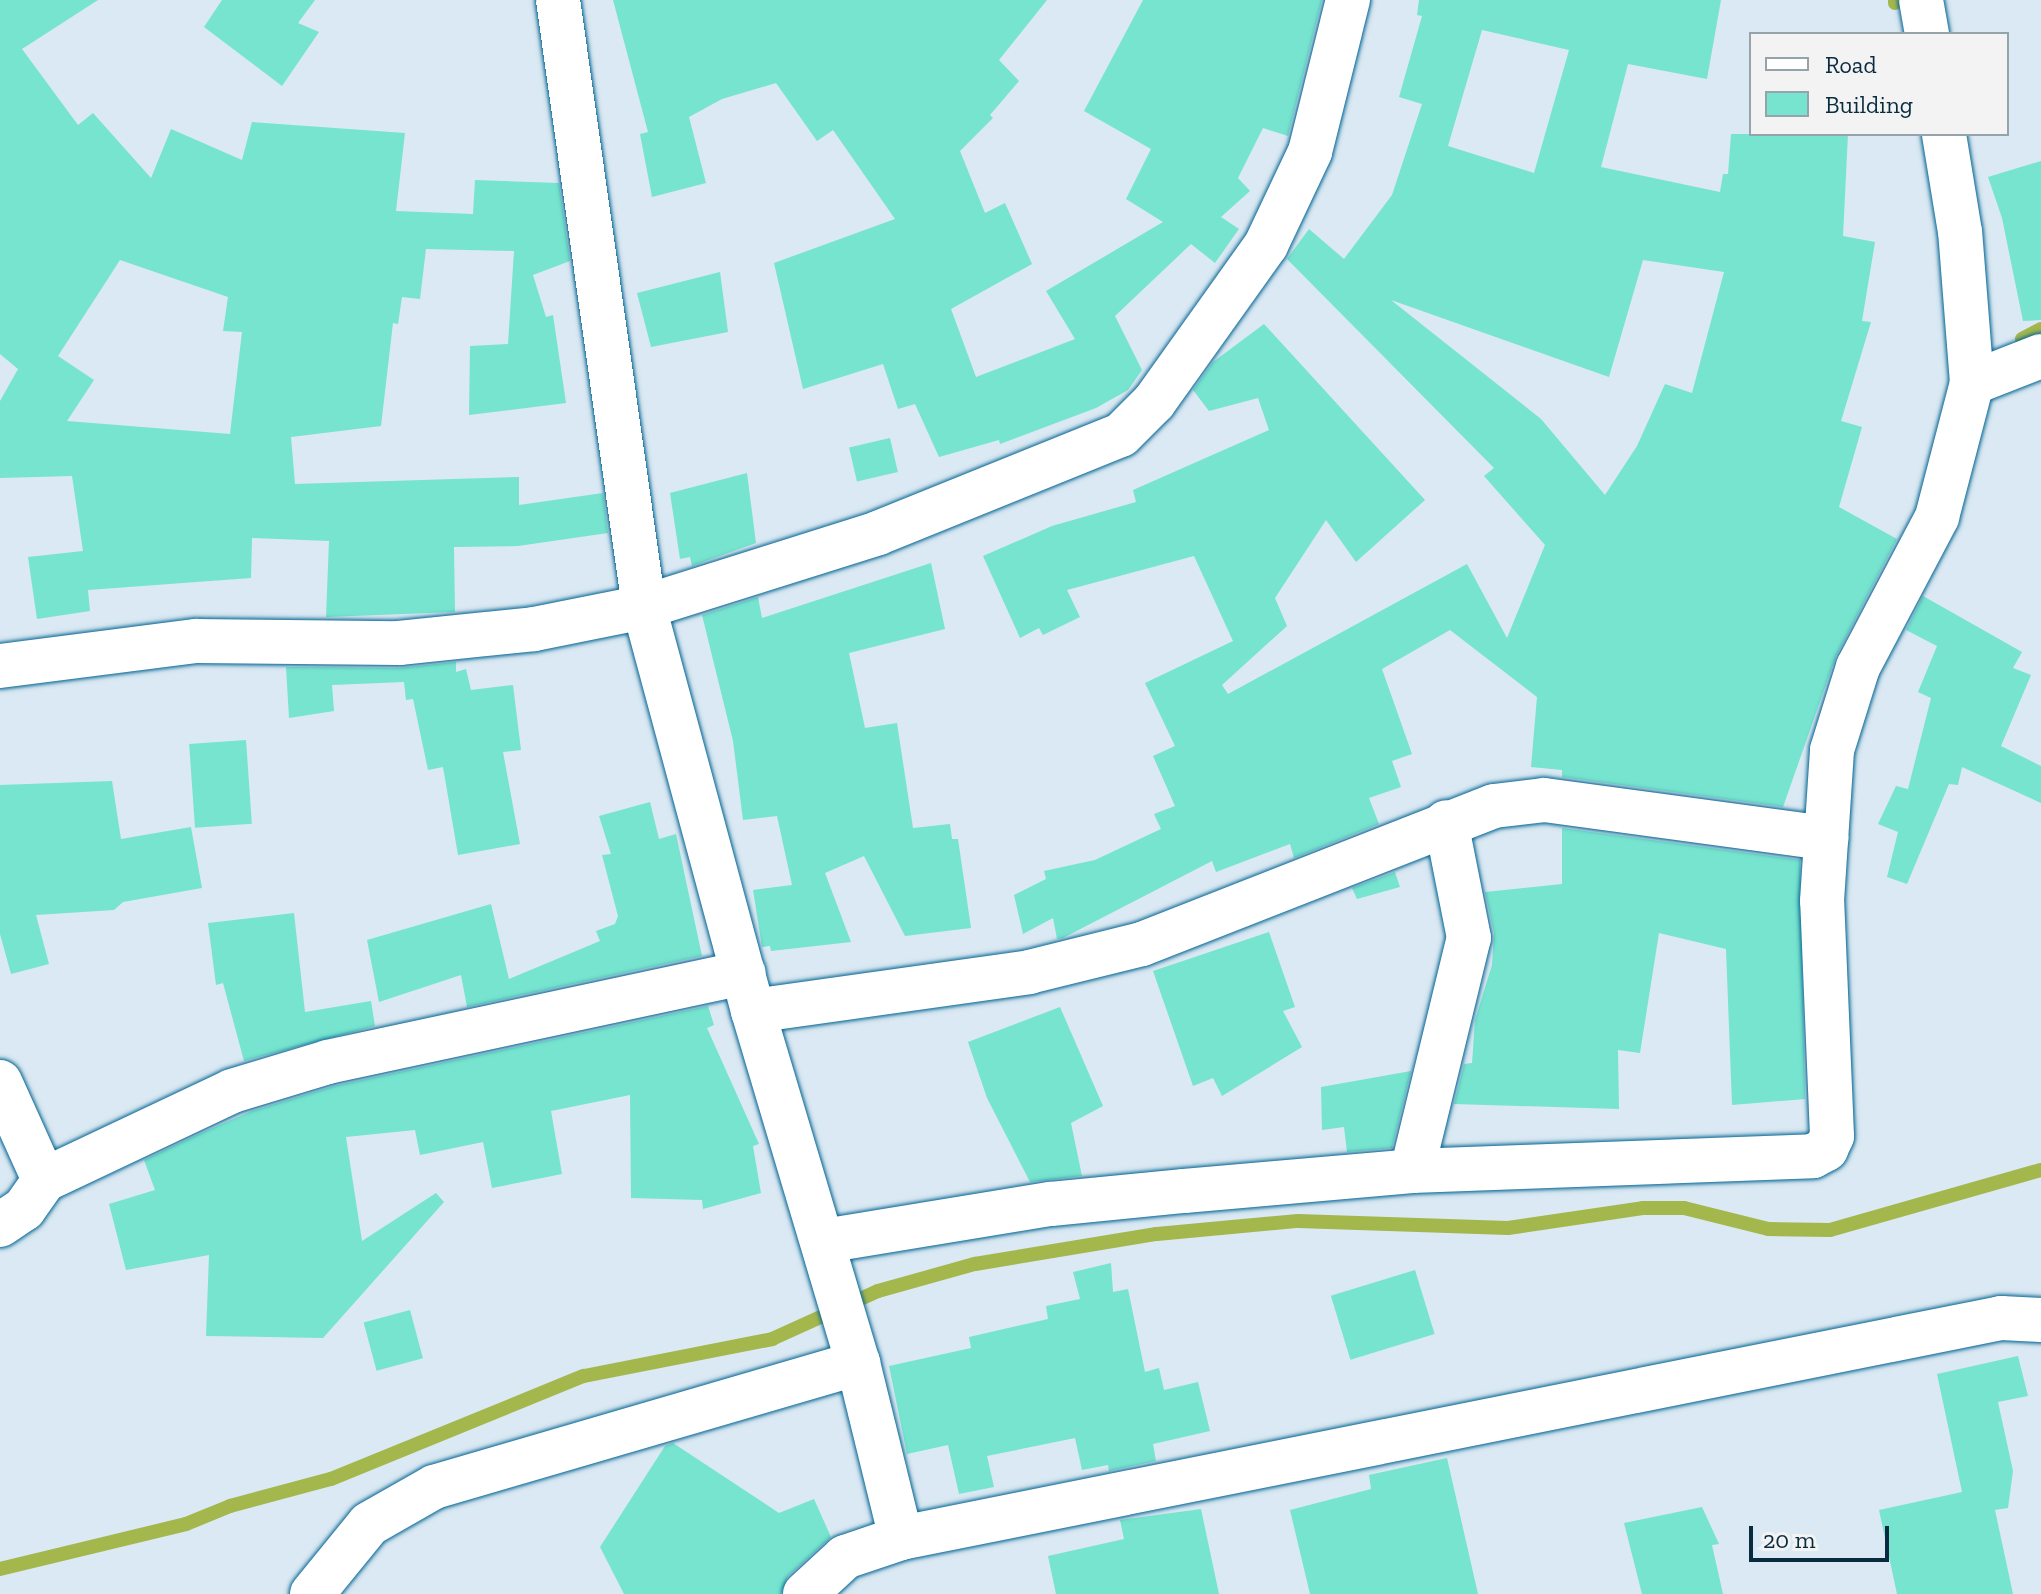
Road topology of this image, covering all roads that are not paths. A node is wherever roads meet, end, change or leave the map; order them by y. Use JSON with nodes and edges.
{"nodes":[{"id":1,"x":558,"y":0,"type":"edge"},
{"id":2,"x":1348,"y":0,"type":"edge"},
{"id":3,"x":1921,"y":0,"type":"edge"},
{"id":4,"x":1927,"y":32,"type":"edge"},
{"id":5,"x":1944,"y":136,"type":"edge"},
{"id":6,"x":2041,"y":356,"type":"edge"},
{"id":7,"x":1972,"y":383,"type":"junction"},
{"id":8,"x":644,"y":607,"type":"junction"},
{"id":9,"x":0,"y":666,"type":"edge"},
{"id":10,"x":1446,"y":822,"type":"junction"},
{"id":11,"x":1826,"y":838,"type":"junction"},
{"id":12,"x":748,"y":992,"type":"junction"},
{"id":13,"x":0,"y":1082,"type":"edge"},
{"id":14,"x":1412,"y":1171,"type":"junction"},
{"id":15,"x":44,"y":1180,"type":"junction"},
{"id":16,"x":0,"y":1225,"type":"edge"},
{"id":17,"x":824,"y":1241,"type":"junction"},
{"id":18,"x":2041,"y":1320,"type":"edge"},
{"id":19,"x":858,"y":1363,"type":"junction"},
{"id":20,"x":901,"y":1538,"type":"junction"},
{"id":21,"x":312,"y":1594,"type":"edge"},
{"id":22,"x":805,"y":1594,"type":"edge"}],
"edges":[{"from":1,"to":8,"type":"street"},
{"from":2,"to":8,"type":"street"},
{"from":3,"to":4,"type":"street"},
{"from":5,"to":7,"type":"street"},
{"from":6,"to":7,"type":"street"},
{"from":7,"to":11,"type":"street"},
{"from":8,"to":9,"type":"street"},
{"from":8,"to":12,"type":"street"},
{"from":10,"to":11,"type":"street"},
{"from":10,"to":12,"type":"street"},
{"from":10,"to":14,"type":"street"},
{"from":11,"to":14,"type":"street"},
{"from":12,"to":15,"type":"street"},
{"from":12,"to":17,"type":"street"},
{"from":13,"to":15,"type":"street"},
{"from":14,"to":17,"type":"street"},
{"from":15,"to":16,"type":"street"},
{"from":17,"to":19,"type":"street"},
{"from":18,"to":20,"type":"street"},
{"from":19,"to":20,"type":"street"},
{"from":19,"to":21,"type":"street"},
{"from":20,"to":22,"type":"street"}]}
